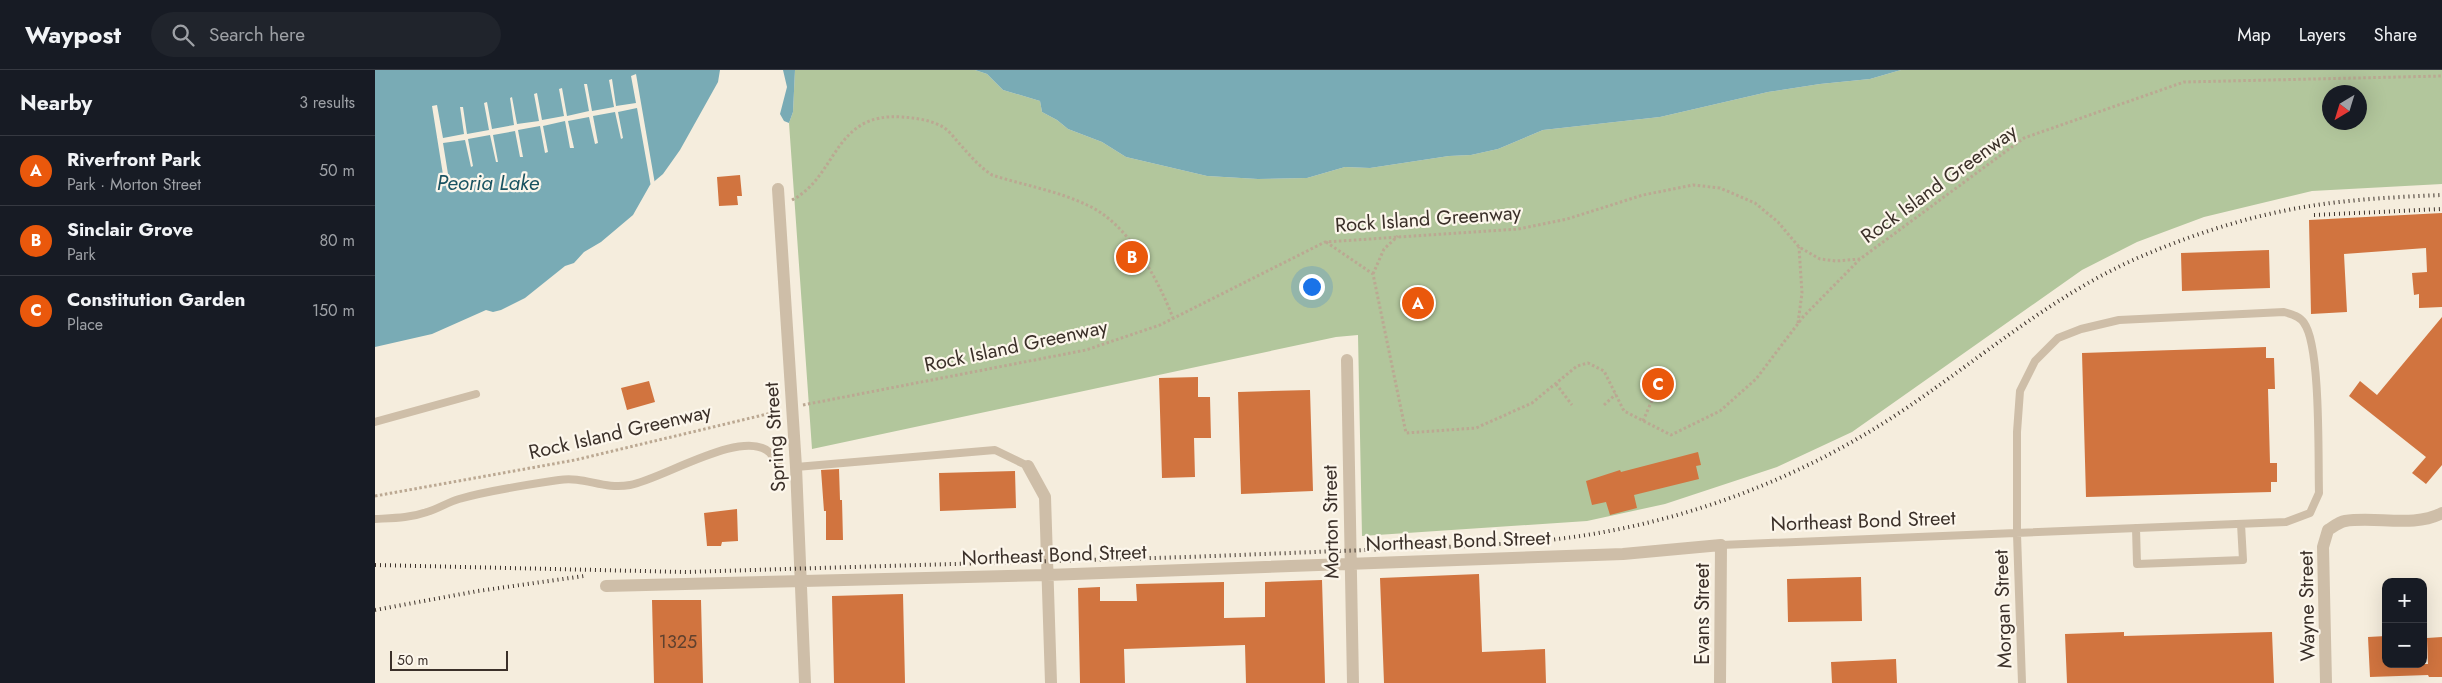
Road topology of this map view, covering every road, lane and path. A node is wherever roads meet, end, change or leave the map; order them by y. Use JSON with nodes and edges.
{"nodes":[{"id":1,"x":2442,"y":76,"type":"edge"},
{"id":2,"x":778,"y":189,"type":"dead end"},
{"id":3,"x":779,"y":205,"type":"junction"},
{"id":4,"x":1399,"y":236,"type":"junction"},
{"id":5,"x":1325,"y":242,"type":"junction"},
{"id":6,"x":1799,"y":247,"type":"junction"},
{"id":7,"x":1860,"y":259,"type":"junction"},
{"id":8,"x":1373,"y":274,"type":"junction"},
{"id":9,"x":1173,"y":318,"type":"junction"},
{"id":10,"x":1798,"y":323,"type":"junction"},
{"id":11,"x":1347,"y":360,"type":"dead end"},
{"id":12,"x":1556,"y":384,"type":"junction"},
{"id":13,"x":1655,"y":391,"type":"junction"},
{"id":14,"x":476,"y":394,"type":"dead end"},
{"id":15,"x":1616,"y":394,"type":"junction"},
{"id":16,"x":1572,"y":405,"type":"dead end"},
{"id":17,"x":1604,"y":405,"type":"dead end"},
{"id":18,"x":793,"y":408,"type":"junction"},
{"id":19,"x":1643,"y":421,"type":"junction"},
{"id":20,"x":375,"y":422,"type":"edge"},
{"id":21,"x":1028,"y":466,"type":"joint"},
{"id":22,"x":780,"y":467,"type":"dead end"},
{"id":23,"x":796,"y":467,"type":"junction"},
{"id":24,"x":375,"y":496,"type":"edge"},
{"id":25,"x":2310,"y":513,"type":"joint"},
{"id":26,"x":2438,"y":515,"type":"edge"},
{"id":27,"x":375,"y":518,"type":"edge"},
{"id":28,"x":2241,"y":524,"type":"junction"},
{"id":29,"x":2136,"y":528,"type":"junction"},
{"id":30,"x":2017,"y":534,"type":"junction"},
{"id":31,"x":1721,"y":545,"type":"junction"},
{"id":32,"x":1350,"y":564,"type":"junction"},
{"id":33,"x":1047,"y":575,"type":"junction"},
{"id":34,"x":802,"y":580,"type":"junction"},
{"id":35,"x":606,"y":586,"type":"dead end"},
{"id":36,"x":805,"y":683,"type":"edge"},
{"id":37,"x":1051,"y":683,"type":"edge"},
{"id":38,"x":1353,"y":683,"type":"edge"},
{"id":39,"x":1720,"y":683,"type":"edge"},
{"id":40,"x":2022,"y":683,"type":"edge"},
{"id":41,"x":2327,"y":683,"type":"edge"}],
"edges":[{"from":1,"to":7,"type":"path","name":"Rock Island Greenway"},
{"from":2,"to":3,"type":"street","name":"Spring Street"},
{"from":3,"to":9,"type":"path"},
{"from":3,"to":18,"type":"street","name":"Spring Street"},
{"from":4,"to":5,"type":"path","name":"Rock Island Greenway"},
{"from":4,"to":6,"type":"path","name":"Rock Island Greenway"},
{"from":4,"to":8,"type":"path"},
{"from":5,"to":8,"type":"path"},
{"from":5,"to":9,"type":"path","name":"Rock Island Greenway"},
{"from":6,"to":7,"type":"path","name":"Rock Island Greenway"},
{"from":6,"to":10,"type":"path"},
{"from":7,"to":10,"type":"path"},
{"from":8,"to":12,"type":"path"},
{"from":9,"to":18,"type":"path","name":"Rock Island Greenway"},
{"from":10,"to":19,"type":"path"},
{"from":11,"to":32,"type":"street","name":"Morton Street"},
{"from":12,"to":15,"type":"path"},
{"from":12,"to":16,"type":"path"},
{"from":13,"to":13,"type":"path"},
{"from":13,"to":19,"type":"path"},
{"from":14,"to":20,"type":"lane"},
{"from":15,"to":17,"type":"path"},
{"from":15,"to":19,"type":"path"},
{"from":18,"to":23,"type":"street","name":"Spring Street"},
{"from":18,"to":24,"type":"path","name":"Rock Island Greenway"},
{"from":21,"to":23,"type":"lane"},
{"from":21,"to":33,"type":"street"},
{"from":22,"to":27,"type":"lane"},
{"from":23,"to":34,"type":"street","name":"Spring Street"},
{"from":25,"to":28,"type":"lane","name":"Northeast Bond Street"},
{"from":25,"to":30,"type":"lane","name":"Morgan Street"},
{"from":26,"to":41,"type":"street","name":"Wayne Street"},
{"from":28,"to":29,"type":"lane","name":"Northeast Bond Street"},
{"from":28,"to":29,"type":"lane"},
{"from":29,"to":30,"type":"lane","name":"Northeast Bond Street"},
{"from":30,"to":31,"type":"lane","name":"Northeast Bond Street"},
{"from":30,"to":40,"type":"lane","name":"Morgan Street"},
{"from":31,"to":32,"type":"street","name":"Northeast Bond Street"},
{"from":31,"to":39,"type":"street","name":"Evans Street"},
{"from":32,"to":33,"type":"street","name":"Northeast Bond Street"},
{"from":32,"to":38,"type":"street","name":"Morton Street"},
{"from":33,"to":34,"type":"street","name":"Northeast Bond Street"},
{"from":33,"to":37,"type":"street"},
{"from":34,"to":35,"type":"street","name":"Northeast Bond Street"},
{"from":34,"to":36,"type":"street","name":"Spring Street"}]}
